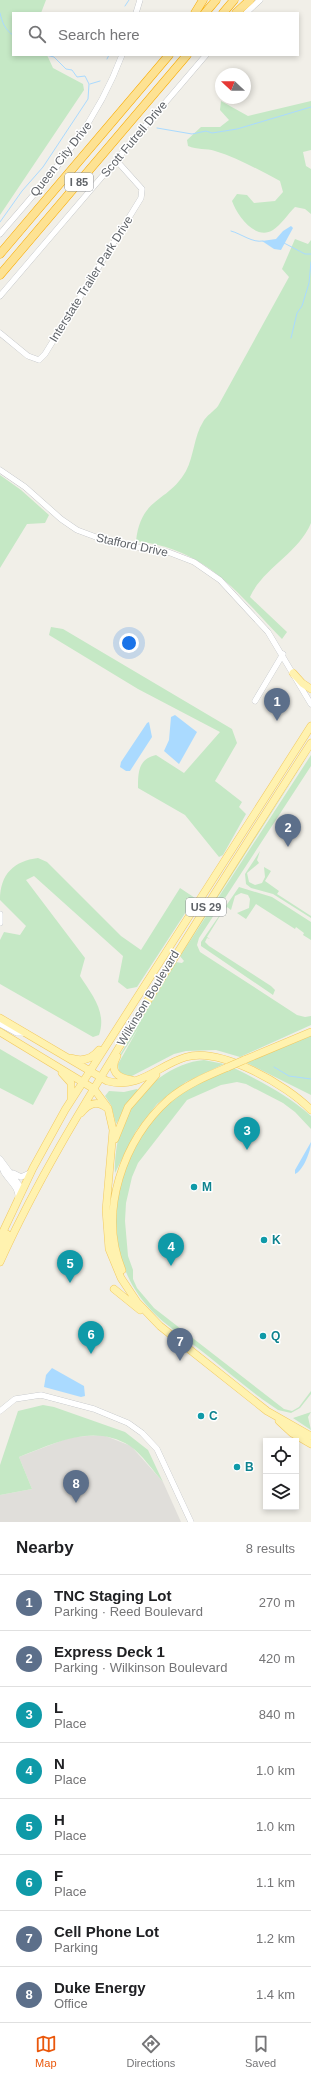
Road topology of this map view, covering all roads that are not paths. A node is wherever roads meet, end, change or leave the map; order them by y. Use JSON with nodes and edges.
{"nodes":[{"id":1,"x":140,"y":0,"type":"edge"},
{"id":2,"x":203,"y":0,"type":"edge"},
{"id":3,"x":216,"y":0,"type":"edge"},
{"id":4,"x":234,"y":0,"type":"edge"},
{"id":5,"x":250,"y":0,"type":"edge"},
{"id":6,"x":260,"y":0,"type":"edge"},
{"id":7,"x":136,"y":12,"type":"edge"},
{"id":8,"x":196,"y":12,"type":"edge"},
{"id":9,"x":206,"y":12,"type":"edge"},
{"id":10,"x":224,"y":12,"type":"edge"},
{"id":11,"x":237,"y":12,"type":"edge"},
{"id":12,"x":247,"y":12,"type":"edge"},
{"id":13,"x":122,"y":56,"type":"edge"},
{"id":14,"x":163,"y":56,"type":"edge"},
{"id":15,"x":168,"y":56,"type":"edge"},
{"id":16,"x":186,"y":56,"type":"edge"},
{"id":17,"x":193,"y":56,"type":"edge"},
{"id":18,"x":205,"y":56,"type":"edge"},
{"id":19,"x":158,"y":89,"type":"junction"},
{"id":20,"x":136,"y":94,"type":"junction"},
{"id":21,"x":116,"y":160,"type":"junction"},
{"id":22,"x":0,"y":234,"type":"edge"},
{"id":23,"x":0,"y":254,"type":"edge"},
{"id":24,"x":0,"y":276,"type":"edge"},
{"id":25,"x":0,"y":296,"type":"edge"},
{"id":26,"x":0,"y":333,"type":"edge"},
{"id":27,"x":0,"y":470,"type":"edge"},
{"id":28,"x":283,"y":654,"type":"junction"},
{"id":29,"x":293,"y":673,"type":"junction"},
{"id":30,"x":311,"y":689,"type":"edge"},
{"id":31,"x":255,"y":701,"type":"dead end"},
{"id":32,"x":311,"y":704,"type":"edge"},
{"id":33,"x":311,"y":726,"type":"edge"},
{"id":34,"x":311,"y":743,"type":"edge"},
{"id":35,"x":311,"y":747,"type":"edge"},
{"id":36,"x":302,"y":756,"type":"junction"},
{"id":37,"x":233,"y":848,"type":"junction"},
{"id":38,"x":241,"y":852,"type":"junction"},
{"id":39,"x":0,"y":914,"type":"edge"},
{"id":40,"x":0,"y":924,"type":"edge"},
{"id":41,"x":0,"y":930,"type":"edge"},
{"id":42,"x":0,"y":1018,"type":"edge"},
{"id":43,"x":0,"y":1024,"type":"edge"},
{"id":44,"x":0,"y":1032,"type":"edge"},
{"id":45,"x":311,"y":1032,"type":"edge"},
{"id":46,"x":26,"y":1033,"type":"junction"},
{"id":47,"x":112,"y":1035,"type":"junction"},
{"id":48,"x":122,"y":1041,"type":"junction"},
{"id":49,"x":60,"y":1054,"type":"junction"},
{"id":50,"x":54,"y":1064,"type":"junction"},
{"id":51,"x":89,"y":1071,"type":"junction"},
{"id":52,"x":160,"y":1071,"type":"junction"},
{"id":53,"x":99,"y":1078,"type":"junction"},
{"id":54,"x":140,"y":1080,"type":"junction"},
{"id":55,"x":83,"y":1082,"type":"junction"},
{"id":56,"x":92,"y":1088,"type":"junction"},
{"id":57,"x":68,"y":1105,"type":"junction"},
{"id":58,"x":311,"y":1110,"type":"edge"},
{"id":59,"x":110,"y":1112,"type":"junction"},
{"id":60,"x":70,"y":1126,"type":"junction"},
{"id":61,"x":112,"y":1151,"type":"junction"},
{"id":62,"x":3,"y":1163,"type":"edge"},
{"id":63,"x":31,"y":1171,"type":"junction"},
{"id":64,"x":22,"y":1189,"type":"junction"},
{"id":65,"x":17,"y":1199,"type":"junction"},
{"id":66,"x":0,"y":1238,"type":"edge"},
{"id":67,"x":0,"y":1250,"type":"edge"},
{"id":68,"x":0,"y":1262,"type":"edge"},
{"id":69,"x":114,"y":1289,"type":"dead end"},
{"id":70,"x":130,"y":1291,"type":"junction"},
{"id":71,"x":149,"y":1315,"type":"junction"},
{"id":72,"x":267,"y":1410,"type":"junction"},
{"id":73,"x":0,"y":1411,"type":"edge"},
{"id":74,"x":311,"y":1436,"type":"edge"},
{"id":75,"x":311,"y":1444,"type":"edge"},
{"id":76,"x":191,"y":1522,"type":"edge"}],
"edges":[{"from":1,"to":7,"type":"street"},
{"from":2,"to":8,"type":"highway"},
{"from":3,"to":9,"type":"highway"},
{"from":4,"to":10,"type":"highway"},
{"from":5,"to":11,"type":"highway"},
{"from":6,"to":12,"type":"street"},
{"from":13,"to":22,"type":"street","name":"Queen City Drive"},
{"from":14,"to":20,"type":"highway"},
{"from":15,"to":20,"type":"highway","number":"I 85"},
{"from":16,"to":19,"type":"highway","number":"I 85"},
{"from":17,"to":19,"type":"highway"},
{"from":18,"to":21,"type":"street","name":"Scott Futrell Drive"},
{"from":19,"to":24,"type":"highway","number":"I 85"},
{"from":20,"to":23,"type":"highway","number":"I 85"},
{"from":21,"to":25,"type":"street","name":"Scott Futrell Drive"},
{"from":21,"to":26,"type":"street","name":"Interstate Trailer Park Drive"},
{"from":27,"to":28,"type":"street","name":"Stafford Drive"},
{"from":28,"to":29,"type":"street","name":"Stafford Drive"},
{"from":28,"to":31,"type":"street"},
{"from":29,"to":30,"type":"main road"},
{"from":29,"to":32,"type":"street","name":"Stafford Drive"},
{"from":33,"to":37,"type":"main road","name":"Wilkinson Boulevard","number":"US 29"},
{"from":34,"to":36,"type":"main road","name":"Wilkinson Boulevard","number":"US 29"},
{"from":35,"to":36,"type":"main road"},
{"from":36,"to":38,"type":"main road","name":"Wilkinson Boulevard","number":"US 29"},
{"from":37,"to":38,"type":"main road"},
{"from":37,"to":47,"type":"main road","name":"Wilkinson Boulevard","number":"US 29"},
{"from":38,"to":48,"type":"main road","name":"Wilkinson Boulevard","number":"US 29"},
{"from":39,"to":40,"type":"street"},
{"from":40,"to":41,"type":"street"},
{"from":42,"to":46,"type":"main road"},
{"from":43,"to":46,"type":"street"},
{"from":44,"to":50,"type":"main road"},
{"from":45,"to":70,"type":"main road","bridge":true},
{"from":46,"to":49,"type":"main road"},
{"from":47,"to":49,"type":"main road"},
{"from":47,"to":51,"type":"main road","name":"Wilkinson Boulevard","number":"US 29"},
{"from":48,"to":53,"type":"main road","name":"Wilkinson Boulevard","number":"US 29"},
{"from":48,"to":54,"type":"main road"},
{"from":49,"to":51,"type":"main road"},
{"from":50,"to":55,"type":"main road"},
{"from":50,"to":57,"type":"main road"},
{"from":51,"to":53,"type":"main road"},
{"from":51,"to":55,"type":"main road","name":"Wilkinson Boulevard","number":"US 29"},
{"from":52,"to":54,"type":"main road"},
{"from":52,"to":58,"type":"main road"},
{"from":52,"to":61,"type":"main road"},
{"from":53,"to":54,"type":"main road"},
{"from":53,"to":56,"type":"main road","name":"Wilkinson Boulevard","number":"US 29"},
{"from":55,"to":56,"type":"main road"},
{"from":55,"to":57,"type":"main road","name":"Wilkinson Boulevard","number":"US 29"},
{"from":56,"to":59,"type":"main road"},
{"from":56,"to":60,"type":"main road","name":"Wilkinson Boulevard","number":"US 29"},
{"from":57,"to":63,"type":"main road","name":"Wilkinson Boulevard","number":"US 29"},
{"from":59,"to":60,"type":"main road"},
{"from":59,"to":61,"type":"main road"},
{"from":60,"to":68,"type":"main road","name":"Wilkinson Boulevard","number":"US 29"},
{"from":61,"to":70,"type":"main road"},
{"from":62,"to":63,"type":"street"},
{"from":62,"to":64,"type":"street"},
{"from":62,"to":65,"type":"street"},
{"from":63,"to":64,"type":"main road","name":"Wilkinson Boulevard","number":"US 29"},
{"from":64,"to":65,"type":"main road","name":"Wilkinson Boulevard","number":"US 29"},
{"from":64,"to":67,"type":"main road"},
{"from":65,"to":66,"type":"main road","name":"Wilkinson Boulevard","number":"US 29"},
{"from":69,"to":71,"type":"main road"},
{"from":70,"to":71,"type":"main road"},
{"from":71,"to":72,"type":"main road"},
{"from":72,"to":74,"type":"main road"},
{"from":72,"to":75,"type":"main road"},
{"from":73,"to":76,"type":"street"}]}
